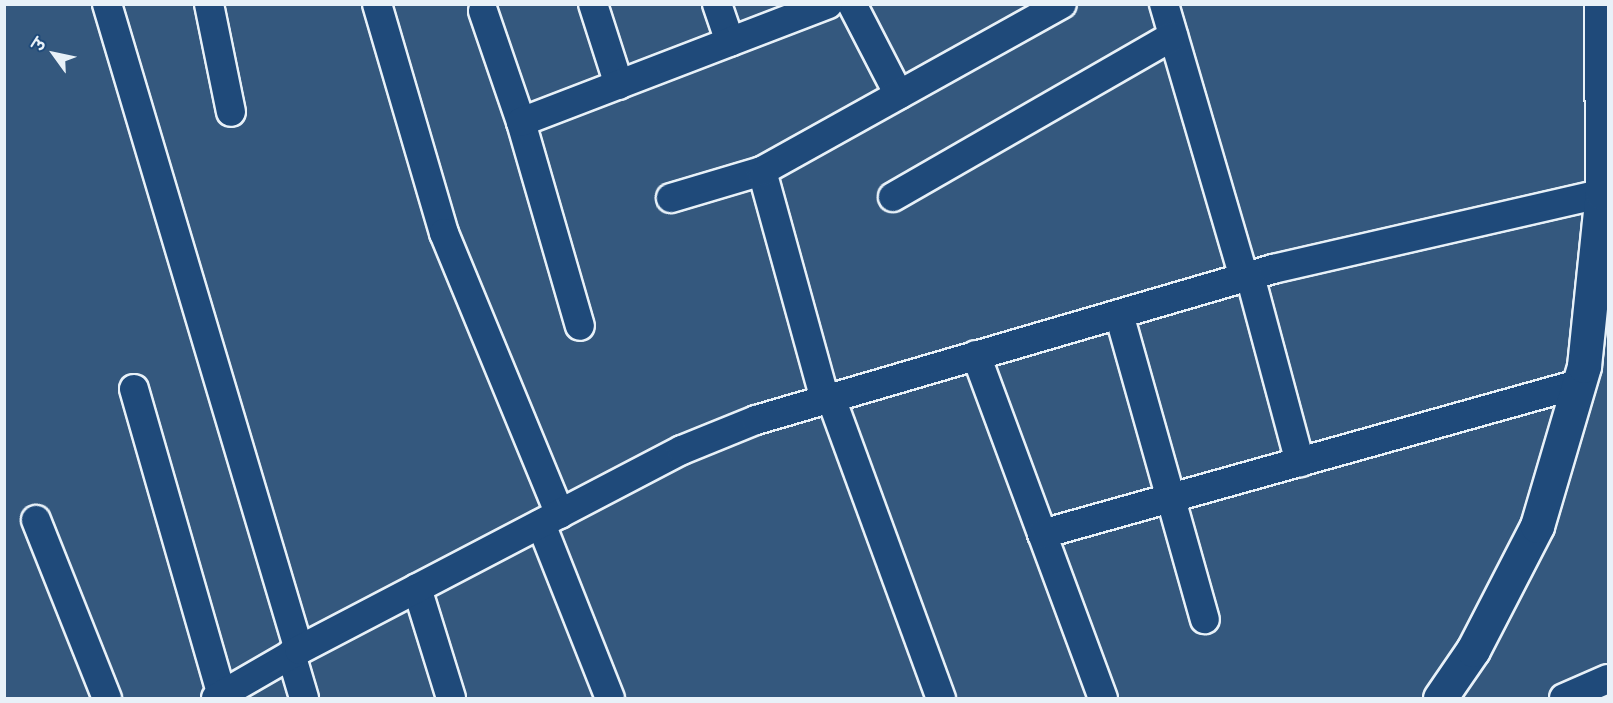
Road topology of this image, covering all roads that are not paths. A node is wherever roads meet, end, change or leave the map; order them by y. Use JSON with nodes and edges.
{"nodes":[{"id":1,"x":107,"y":4,"type":"edge"},
{"id":2,"x":209,"y":4,"type":"edge"},
{"id":3,"x":377,"y":4,"type":"edge"},
{"id":4,"x":593,"y":4,"type":"edge"},
{"id":5,"x":717,"y":4,"type":"edge"},
{"id":6,"x":828,"y":4,"type":"edge"},
{"id":7,"x":852,"y":4,"type":"edge"},
{"id":8,"x":1062,"y":4,"type":"edge"},
{"id":9,"x":1164,"y":4,"type":"edge"},
{"id":10,"x":1601,"y":4,"type":"edge"},
{"id":11,"x":483,"y":11,"type":"dead end"},
{"id":12,"x":1173,"y":36,"type":"junction"},
{"id":13,"x":730,"y":42,"type":"junction"},
{"id":14,"x":619,"y":85,"type":"junction"},
{"id":15,"x":898,"y":95,"type":"junction"},
{"id":16,"x":231,"y":112,"type":"dead end"},
{"id":17,"x":521,"y":122,"type":"junction"},
{"id":18,"x":762,"y":171,"type":"junction"},
{"id":19,"x":1605,"y":193,"type":"edge"},
{"id":20,"x":893,"y":197,"type":"dead end"},
{"id":21,"x":671,"y":198,"type":"dead end"},
{"id":22,"x":1247,"y":276,"type":"junction"},
{"id":23,"x":1119,"y":314,"type":"junction"},
{"id":24,"x":580,"y":326,"type":"dead end"},
{"id":25,"x":976,"y":356,"type":"junction"},
{"id":26,"x":1578,"y":384,"type":"junction"},
{"id":27,"x":134,"y":389,"type":"dead end"},
{"id":28,"x":828,"y":399,"type":"junction"},
{"id":29,"x":1300,"y":462,"type":"junction"},
{"id":30,"x":1173,"y":497,"type":"junction"},
{"id":31,"x":551,"y":519,"type":"junction"},
{"id":32,"x":36,"y":520,"type":"dead end"},
{"id":33,"x":1042,"y":534,"type":"junction"},
{"id":34,"x":417,"y":588,"type":"junction"},
{"id":35,"x":1205,"y":619,"type":"dead end"},
{"id":36,"x":295,"y":652,"type":"junction"},
{"id":37,"x":1606,"y":687,"type":"edge"},
{"id":38,"x":219,"y":697,"type":"edge"},
{"id":39,"x":106,"y":699,"type":"edge"},
{"id":40,"x":304,"y":699,"type":"edge"},
{"id":41,"x":451,"y":699,"type":"edge"},
{"id":42,"x":610,"y":699,"type":"edge"},
{"id":43,"x":941,"y":699,"type":"edge"},
{"id":44,"x":1102,"y":699,"type":"edge"},
{"id":45,"x":1440,"y":699,"type":"edge"},
{"id":46,"x":1563,"y":699,"type":"edge"}],
"edges":[{"from":1,"to":36,"type":"street"},
{"from":2,"to":16,"type":"street"},
{"from":3,"to":31,"type":"street"},
{"from":4,"to":14,"type":"street"},
{"from":5,"to":13,"type":"street"},
{"from":6,"to":13,"type":"street"},
{"from":7,"to":15,"type":"street"},
{"from":8,"to":15,"type":"street"},
{"from":9,"to":12,"type":"street"},
{"from":10,"to":19,"type":"main road"},
{"from":11,"to":17,"type":"street"},
{"from":12,"to":20,"type":"street"},
{"from":12,"to":22,"type":"street"},
{"from":13,"to":14,"type":"street"},
{"from":14,"to":17,"type":"street"},
{"from":15,"to":18,"type":"street"},
{"from":17,"to":24,"type":"street"},
{"from":18,"to":21,"type":"street"},
{"from":18,"to":28,"type":"street"},
{"from":19,"to":22,"type":"street"},
{"from":19,"to":26,"type":"main road"},
{"from":22,"to":23,"type":"street"},
{"from":22,"to":29,"type":"street"},
{"from":23,"to":25,"type":"street"},
{"from":23,"to":30,"type":"street"},
{"from":25,"to":28,"type":"street"},
{"from":25,"to":33,"type":"street"},
{"from":26,"to":29,"type":"street"},
{"from":26,"to":45,"type":"main road"},
{"from":27,"to":38,"type":"street"},
{"from":28,"to":31,"type":"street"},
{"from":28,"to":43,"type":"street"},
{"from":29,"to":30,"type":"street"},
{"from":30,"to":33,"type":"street"},
{"from":30,"to":35,"type":"street"},
{"from":31,"to":34,"type":"street"},
{"from":31,"to":42,"type":"street"},
{"from":32,"to":39,"type":"street"},
{"from":33,"to":44,"type":"street"},
{"from":34,"to":36,"type":"street"},
{"from":34,"to":41,"type":"street"},
{"from":36,"to":38,"type":"street"},
{"from":36,"to":40,"type":"street"},
{"from":37,"to":46,"type":"street"}]}
